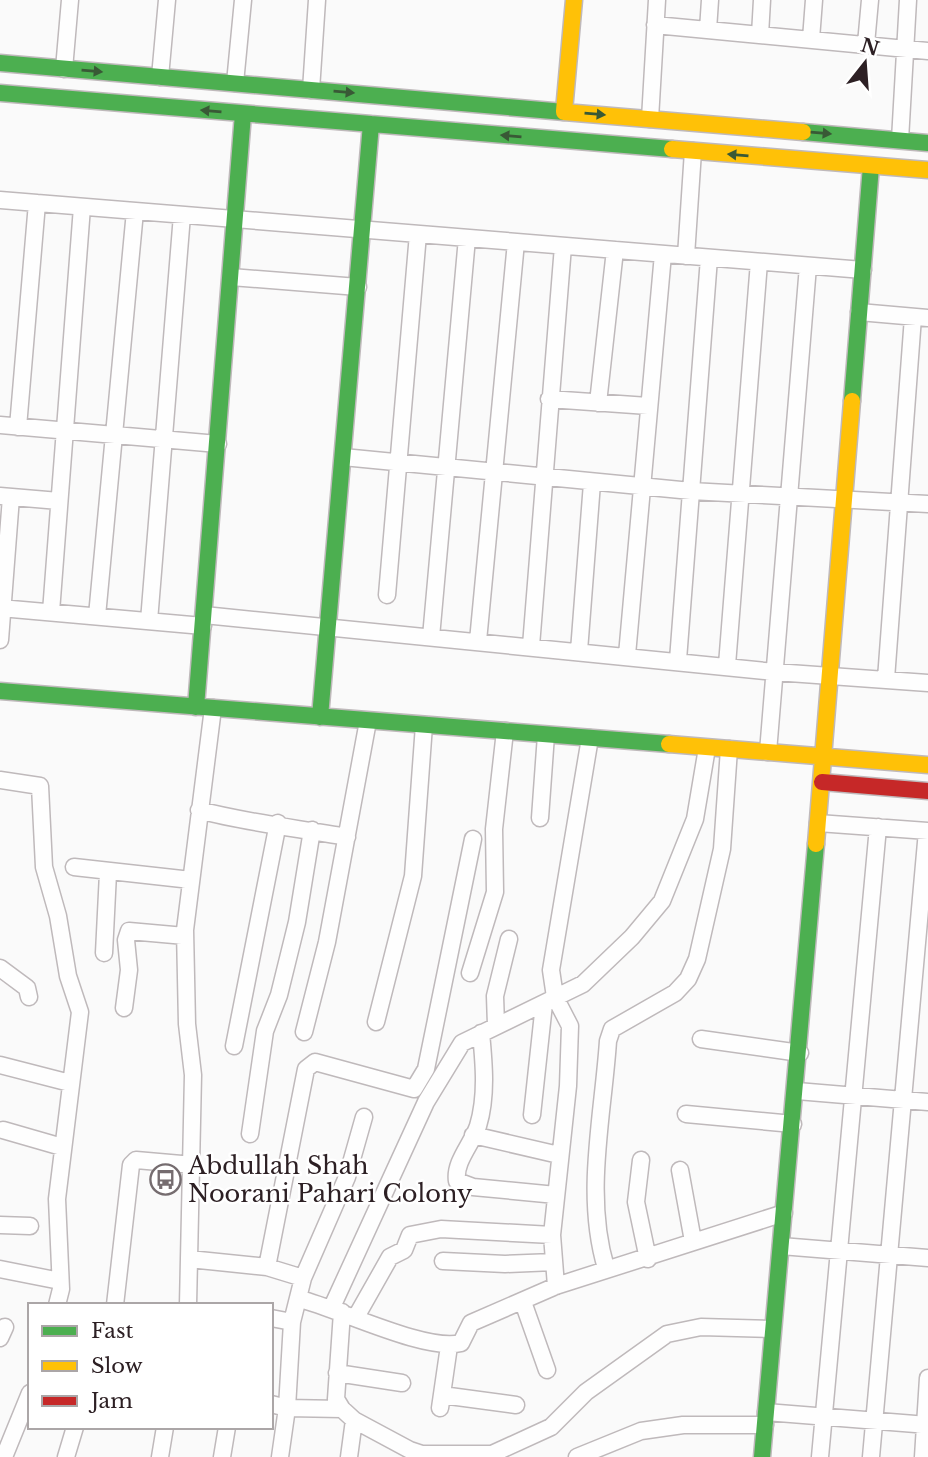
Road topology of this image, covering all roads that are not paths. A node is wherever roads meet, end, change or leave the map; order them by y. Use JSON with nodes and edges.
{"nodes":[{"id":1,"x":70,"y":0,"type":"edge"},
{"id":2,"x":167,"y":0,"type":"edge"},
{"id":3,"x":243,"y":0,"type":"edge"},
{"id":4,"x":317,"y":0,"type":"edge"},
{"id":5,"x":574,"y":0,"type":"edge"},
{"id":6,"x":657,"y":0,"type":"edge"},
{"id":7,"x":710,"y":0,"type":"edge"},
{"id":8,"x":762,"y":0,"type":"edge"},
{"id":9,"x":814,"y":0,"type":"edge"},
{"id":10,"x":870,"y":0,"type":"edge"},
{"id":11,"x":908,"y":0,"type":"edge"},
{"id":12,"x":655,"y":25,"type":"junction"},
{"id":13,"x":708,"y":30,"type":"junction"},
{"id":14,"x":760,"y":35,"type":"junction"},
{"id":15,"x":811,"y":39,"type":"junction"},
{"id":16,"x":866,"y":44,"type":"junction"},
{"id":17,"x":905,"y":48,"type":"junction"},
{"id":18,"x":928,"y":51,"type":"edge"},
{"id":19,"x":0,"y":63,"type":"edge"},
{"id":20,"x":64,"y":69,"type":"junction"},
{"id":21,"x":159,"y":77,"type":"junction"},
{"id":22,"x":236,"y":83,"type":"junction"},
{"id":23,"x":311,"y":90,"type":"junction"},
{"id":24,"x":0,"y":93,"type":"edge"},
{"id":25,"x":564,"y":111,"type":"junction"},
{"id":26,"x":243,"y":114,"type":"junction"},
{"id":27,"x":650,"y":119,"type":"junction"},
{"id":28,"x":371,"y":124,"type":"junction"},
{"id":29,"x":900,"y":140,"type":"junction"},
{"id":30,"x":928,"y":143,"type":"edge"},
{"id":31,"x":693,"y":151,"type":"junction"},
{"id":32,"x":871,"y":166,"type":"junction"},
{"id":33,"x":928,"y":170,"type":"edge"},
{"id":34,"x":0,"y":200,"type":"edge"},
{"id":35,"x":37,"y":203,"type":"junction"},
{"id":36,"x":82,"y":207,"type":"junction"},
{"id":37,"x":135,"y":211,"type":"junction"},
{"id":38,"x":181,"y":215,"type":"junction"},
{"id":39,"x":235,"y":219,"type":"junction"},
{"id":40,"x":362,"y":230,"type":"junction"},
{"id":41,"x":418,"y":234,"type":"junction"},
{"id":42,"x":467,"y":238,"type":"junction"},
{"id":43,"x":516,"y":242,"type":"junction"},
{"id":44,"x":563,"y":246,"type":"junction"},
{"id":45,"x":615,"y":250,"type":"junction"},
{"id":46,"x":663,"y":254,"type":"junction"},
{"id":47,"x":685,"y":256,"type":"junction"},
{"id":48,"x":709,"y":258,"type":"junction"},
{"id":49,"x":760,"y":262,"type":"junction"},
{"id":50,"x":808,"y":266,"type":"junction"},
{"id":51,"x":863,"y":270,"type":"junction"},
{"id":52,"x":231,"y":277,"type":"junction"},
{"id":53,"x":358,"y":287,"type":"junction"},
{"id":54,"x":859,"y":312,"type":"junction"},
{"id":55,"x":921,"y":318,"type":"edge"},
{"id":56,"x":549,"y":399,"type":"junction"},
{"id":57,"x":598,"y":403,"type":"junction"},
{"id":58,"x":648,"y":406,"type":"junction"},
{"id":59,"x":0,"y":425,"type":"edge"},
{"id":60,"x":18,"y":428,"type":"junction"},
{"id":61,"x":66,"y":431,"type":"junction"},
{"id":62,"x":114,"y":434,"type":"junction"},
{"id":63,"x":165,"y":438,"type":"junction"},
{"id":64,"x":218,"y":444,"type":"junction"},
{"id":65,"x":343,"y":457,"type":"junction"},
{"id":66,"x":399,"y":462,"type":"junction"},
{"id":67,"x":447,"y":467,"type":"junction"},
{"id":68,"x":494,"y":471,"type":"junction"},
{"id":69,"x":542,"y":476,"type":"junction"},
{"id":70,"x":592,"y":482,"type":"junction"},
{"id":71,"x":642,"y":487,"type":"junction"},
{"id":72,"x":691,"y":491,"type":"junction"},
{"id":73,"x":740,"y":494,"type":"junction"},
{"id":74,"x":6,"y":497,"type":"edge"},
{"id":75,"x":789,"y":497,"type":"junction"},
{"id":76,"x":844,"y":498,"type":"junction"},
{"id":77,"x":60,"y":501,"type":"junction"},
{"id":78,"x":898,"y":502,"type":"junction"},
{"id":79,"x":928,"y":504,"type":"edge"},
{"id":80,"x":387,"y":595,"type":"dead end"},
{"id":81,"x":2,"y":608,"type":"edge"},
{"id":82,"x":51,"y":612,"type":"junction"},
{"id":83,"x":97,"y":616,"type":"junction"},
{"id":84,"x":149,"y":621,"type":"junction"},
{"id":85,"x":204,"y":621,"type":"junction"},
{"id":86,"x":329,"y":627,"type":"junction"},
{"id":87,"x":431,"y":637,"type":"junction"},
{"id":88,"x":0,"y":640,"type":"edge"},
{"id":89,"x":478,"y":641,"type":"junction"},
{"id":90,"x":531,"y":646,"type":"junction"},
{"id":91,"x":579,"y":651,"type":"junction"},
{"id":92,"x":627,"y":656,"type":"junction"},
{"id":93,"x":678,"y":660,"type":"junction"},
{"id":94,"x":727,"y":665,"type":"junction"},
{"id":95,"x":775,"y":672,"type":"junction"},
{"id":96,"x":830,"y":675,"type":"junction"},
{"id":97,"x":886,"y":679,"type":"junction"},
{"id":98,"x":928,"y":683,"type":"edge"},
{"id":99,"x":0,"y":691,"type":"edge"},
{"id":100,"x":196,"y":707,"type":"junction"},
{"id":101,"x":213,"y":708,"type":"junction"},
{"id":102,"x":320,"y":717,"type":"junction"},
{"id":103,"x":368,"y":721,"type":"junction"},
{"id":104,"x":424,"y":725,"type":"junction"},
{"id":105,"x":505,"y":731,"type":"junction"},
{"id":106,"x":546,"y":735,"type":"junction"},
{"id":107,"x":590,"y":738,"type":"junction"},
{"id":108,"x":707,"y":748,"type":"junction"},
{"id":109,"x":729,"y":749,"type":"junction"},
{"id":110,"x":768,"y":752,"type":"junction"},
{"id":111,"x":824,"y":757,"type":"junction"},
{"id":112,"x":928,"y":765,"type":"edge"},
{"id":113,"x":0,"y":780,"type":"edge"},
{"id":114,"x":821,"y":782,"type":"junction"},
{"id":115,"x":928,"y":791,"type":"edge"},
{"id":116,"x":199,"y":810,"type":"junction"},
{"id":117,"x":540,"y":818,"type":"dead end"},
{"id":118,"x":278,"y":823,"type":"junction"},
{"id":119,"x":818,"y":823,"type":"junction"},
{"id":120,"x":878,"y":827,"type":"junction"},
{"id":121,"x":312,"y":830,"type":"junction"},
{"id":122,"x":927,"y":831,"type":"edge"},
{"id":123,"x":346,"y":837,"type":"junction"},
{"id":124,"x":473,"y":839,"type":"dead end"},
{"id":125,"x":74,"y":867,"type":"dead end"},
{"id":126,"x":108,"y":873,"type":"junction"},
{"id":127,"x":191,"y":880,"type":"junction"},
{"id":128,"x":185,"y":936,"type":"junction"},
{"id":129,"x":509,"y":939,"type":"dead end"},
{"id":130,"x":104,"y":953,"type":"dead end"},
{"id":131,"x":0,"y":968,"type":"edge"},
{"id":132,"x":470,"y":973,"type":"dead end"},
{"id":133,"x":29,"y":997,"type":"dead end"},
{"id":134,"x":550,"y":1000,"type":"junction"},
{"id":135,"x":124,"y":1008,"type":"dead end"},
{"id":136,"x":376,"y":1022,"type":"dead end"},
{"id":137,"x":489,"y":1029,"type":"junction"},
{"id":138,"x":304,"y":1032,"type":"dead end"},
{"id":139,"x":701,"y":1039,"type":"dead end"},
{"id":140,"x":234,"y":1046,"type":"dead end"},
{"id":141,"x":800,"y":1053,"type":"junction"},
{"id":142,"x":0,"y":1066,"type":"edge"},
{"id":143,"x":70,"y":1083,"type":"junction"},
{"id":144,"x":797,"y":1091,"type":"junction"},
{"id":145,"x":854,"y":1096,"type":"junction"},
{"id":146,"x":902,"y":1100,"type":"junction"},
{"id":147,"x":928,"y":1102,"type":"edge"},
{"id":148,"x":686,"y":1114,"type":"dead end"},
{"id":149,"x":533,"y":1115,"type":"dead end"},
{"id":150,"x":364,"y":1117,"type":"dead end"},
{"id":151,"x":793,"y":1124,"type":"junction"},
{"id":152,"x":4,"y":1130,"type":"dead end"},
{"id":153,"x":250,"y":1134,"type":"dead end"},
{"id":154,"x":474,"y":1135,"type":"junction"},
{"id":155,"x":62,"y":1147,"type":"junction"},
{"id":156,"x":559,"y":1155,"type":"junction"},
{"id":157,"x":641,"y":1160,"type":"dead end"},
{"id":158,"x":194,"y":1164,"type":"junction"},
{"id":159,"x":680,"y":1170,"type":"dead end"},
{"id":160,"x":556,"y":1195,"type":"junction"},
{"id":161,"x":784,"y":1213,"type":"junction"},
{"id":162,"x":0,"y":1225,"type":"edge"},
{"id":163,"x":30,"y":1226,"type":"dead end"},
{"id":164,"x":552,"y":1235,"type":"junction"},
{"id":165,"x":693,"y":1241,"type":"junction"},
{"id":166,"x":781,"y":1246,"type":"junction"},
{"id":167,"x":839,"y":1251,"type":"junction"},
{"id":168,"x":889,"y":1255,"type":"junction"},
{"id":169,"x":928,"y":1258,"type":"edge"},
{"id":170,"x":189,"y":1259,"type":"junction"},
{"id":171,"x":648,"y":1259,"type":"junction"},
{"id":172,"x":443,"y":1261,"type":"dead end"},
{"id":173,"x":554,"y":1262,"type":"junction"},
{"id":174,"x":267,"y":1267,"type":"junction"},
{"id":175,"x":606,"y":1268,"type":"junction"},
{"id":176,"x":0,"y":1269,"type":"edge"},
{"id":177,"x":303,"y":1278,"type":"junction"},
{"id":178,"x":60,"y":1281,"type":"junction"},
{"id":179,"x":556,"y":1286,"type":"junction"},
{"id":180,"x":300,"y":1299,"type":"junction"},
{"id":181,"x":523,"y":1302,"type":"junction"},
{"id":182,"x":57,"y":1303,"type":"edge"},
{"id":183,"x":115,"y":1303,"type":"edge"},
{"id":184,"x":193,"y":1303,"type":"edge"},
{"id":185,"x":343,"y":1312,"type":"junction"},
{"id":186,"x":273,"y":1318,"type":"edge"},
{"id":187,"x":292,"y":1322,"type":"junction"},
{"id":188,"x":772,"y":1329,"type":"junction"},
{"id":189,"x":449,"y":1346,"type":"junction"},
{"id":190,"x":547,"y":1370,"type":"dead end"},
{"id":191,"x":337,"y":1373,"type":"junction"},
{"id":192,"x":928,"y":1378,"type":"edge"},
{"id":193,"x":402,"y":1383,"type":"dead end"},
{"id":194,"x":28,"y":1398,"type":"edge"},
{"id":195,"x":516,"y":1405,"type":"dead end"},
{"id":196,"x":279,"y":1406,"type":"edge"},
{"id":197,"x":348,"y":1414,"type":"junction"},
{"id":198,"x":825,"y":1416,"type":"junction"},
{"id":199,"x":765,"y":1418,"type":"junction"},
{"id":200,"x":873,"y":1420,"type":"junction"},
{"id":201,"x":926,"y":1425,"type":"edge"},
{"id":202,"x":74,"y":1429,"type":"edge"},
{"id":203,"x":162,"y":1429,"type":"edge"},
{"id":204,"x":227,"y":1429,"type":"edge"},
{"id":205,"x":429,"y":1455,"type":"edge"},
{"id":206,"x":4,"y":1457,"type":"edge"},
{"id":207,"x":66,"y":1457,"type":"edge"},
{"id":208,"x":160,"y":1457,"type":"edge"},
{"id":209,"x":222,"y":1457,"type":"edge"},
{"id":210,"x":280,"y":1457,"type":"edge"},
{"id":211,"x":349,"y":1457,"type":"edge"},
{"id":212,"x":577,"y":1457,"type":"edge"},
{"id":213,"x":762,"y":1457,"type":"edge"},
{"id":214,"x":820,"y":1457,"type":"edge"},
{"id":215,"x":871,"y":1457,"type":"edge"},
{"id":216,"x":923,"y":1457,"type":"edge"}],
"edges":[{"from":1,"to":20,"type":"street"},
{"from":2,"to":21,"type":"street"},
{"from":3,"to":22,"type":"street"},
{"from":4,"to":23,"type":"street"},
{"from":5,"to":25,"type":"street"},
{"from":6,"to":12,"type":"street"},
{"from":7,"to":13,"type":"street"},
{"from":8,"to":14,"type":"street"},
{"from":9,"to":15,"type":"street"},
{"from":10,"to":16,"type":"street"},
{"from":11,"to":17,"type":"street"},
{"from":12,"to":13,"type":"street"},
{"from":12,"to":27,"type":"street"},
{"from":13,"to":14,"type":"street"},
{"from":14,"to":15,"type":"street"},
{"from":15,"to":16,"type":"street"},
{"from":16,"to":17,"type":"street"},
{"from":17,"to":18,"type":"street"},
{"from":17,"to":29,"type":"street"},
{"from":19,"to":20,"type":"street"},
{"from":20,"to":21,"type":"street","one_way":true},
{"from":21,"to":22,"type":"street"},
{"from":22,"to":23,"type":"street"},
{"from":23,"to":25,"type":"street","one_way":true},
{"from":26,"to":24,"type":"street","one_way":true},
{"from":25,"to":27,"type":"street","one_way":true},
{"from":26,"to":28,"type":"street"},
{"from":26,"to":39,"type":"street"},
{"from":27,"to":29,"type":"street","one_way":true},
{"from":31,"to":28,"type":"street","one_way":true},
{"from":28,"to":40,"type":"street"},
{"from":29,"to":30,"type":"street"},
{"from":32,"to":31,"type":"street","one_way":true},
{"from":31,"to":47,"type":"street"},
{"from":32,"to":33,"type":"street"},
{"from":32,"to":51,"type":"street"},
{"from":34,"to":35,"type":"street"},
{"from":35,"to":36,"type":"street"},
{"from":35,"to":60,"type":"street"},
{"from":36,"to":37,"type":"street"},
{"from":36,"to":61,"type":"street"},
{"from":37,"to":38,"type":"street"},
{"from":37,"to":62,"type":"street"},
{"from":38,"to":39,"type":"street"},
{"from":38,"to":63,"type":"street"},
{"from":39,"to":40,"type":"street"},
{"from":39,"to":52,"type":"street"},
{"from":40,"to":41,"type":"street"},
{"from":40,"to":53,"type":"street"},
{"from":41,"to":42,"type":"street"},
{"from":41,"to":66,"type":"street"},
{"from":42,"to":43,"type":"street"},
{"from":42,"to":67,"type":"street"},
{"from":43,"to":44,"type":"street"},
{"from":43,"to":68,"type":"street"},
{"from":44,"to":45,"type":"street"},
{"from":44,"to":56,"type":"street"},
{"from":45,"to":46,"type":"street"},
{"from":45,"to":57,"type":"street"},
{"from":46,"to":47,"type":"street"},
{"from":46,"to":58,"type":"street"},
{"from":47,"to":48,"type":"street"},
{"from":48,"to":49,"type":"street"},
{"from":48,"to":72,"type":"street"},
{"from":49,"to":50,"type":"street"},
{"from":49,"to":73,"type":"street"},
{"from":50,"to":51,"type":"street"},
{"from":50,"to":75,"type":"street"},
{"from":51,"to":54,"type":"street"},
{"from":52,"to":53,"type":"street"},
{"from":52,"to":64,"type":"street"},
{"from":53,"to":65,"type":"street"},
{"from":54,"to":55,"type":"street"},
{"from":54,"to":76,"type":"street"},
{"from":55,"to":78,"type":"street"},
{"from":56,"to":57,"type":"street"},
{"from":56,"to":69,"type":"street"},
{"from":57,"to":58,"type":"street"},
{"from":58,"to":71,"type":"street"},
{"from":59,"to":60,"type":"street"},
{"from":60,"to":61,"type":"street"},
{"from":61,"to":62,"type":"street"},
{"from":61,"to":77,"type":"street"},
{"from":62,"to":63,"type":"street"},
{"from":62,"to":83,"type":"street"},
{"from":63,"to":64,"type":"street"},
{"from":63,"to":84,"type":"street"},
{"from":64,"to":85,"type":"street"},
{"from":65,"to":66,"type":"street"},
{"from":65,"to":86,"type":"street"},
{"from":66,"to":67,"type":"street"},
{"from":66,"to":80,"type":"street"},
{"from":67,"to":68,"type":"street"},
{"from":67,"to":87,"type":"street"},
{"from":68,"to":69,"type":"street"},
{"from":68,"to":89,"type":"street"},
{"from":69,"to":70,"type":"street"},
{"from":69,"to":90,"type":"street"},
{"from":70,"to":71,"type":"street"},
{"from":70,"to":91,"type":"street"},
{"from":71,"to":72,"type":"street"},
{"from":71,"to":92,"type":"street"},
{"from":72,"to":73,"type":"street"},
{"from":72,"to":93,"type":"street"},
{"from":73,"to":75,"type":"street"},
{"from":73,"to":94,"type":"street"},
{"from":74,"to":77,"type":"street"},
{"from":74,"to":81,"type":"street"},
{"from":75,"to":76,"type":"street"},
{"from":75,"to":95,"type":"street"},
{"from":76,"to":78,"type":"street"},
{"from":76,"to":96,"type":"street"},
{"from":77,"to":82,"type":"street"},
{"from":78,"to":79,"type":"street"},
{"from":78,"to":97,"type":"street"},
{"from":81,"to":82,"type":"street"},
{"from":81,"to":88,"type":"street"},
{"from":82,"to":83,"type":"street"},
{"from":83,"to":84,"type":"street"},
{"from":84,"to":85,"type":"street"},
{"from":85,"to":86,"type":"street"},
{"from":85,"to":100,"type":"street"},
{"from":86,"to":87,"type":"street"},
{"from":86,"to":102,"type":"street"},
{"from":87,"to":89,"type":"street"},
{"from":89,"to":90,"type":"street"},
{"from":90,"to":91,"type":"street"},
{"from":91,"to":92,"type":"street"},
{"from":92,"to":93,"type":"street"},
{"from":93,"to":94,"type":"street"},
{"from":94,"to":95,"type":"street"},
{"from":95,"to":96,"type":"street"},
{"from":95,"to":110,"type":"street"},
{"from":96,"to":97,"type":"street"},
{"from":96,"to":111,"type":"street"},
{"from":97,"to":98,"type":"street"},
{"from":99,"to":100,"type":"street"},
{"from":100,"to":101,"type":"street"},
{"from":101,"to":102,"type":"street"},
{"from":101,"to":116,"type":"street"},
{"from":102,"to":103,"type":"street"},
{"from":103,"to":104,"type":"street"},
{"from":103,"to":123,"type":"street"},
{"from":104,"to":105,"type":"street"},
{"from":104,"to":136,"type":"street"},
{"from":105,"to":106,"type":"street"},
{"from":105,"to":132,"type":"street"},
{"from":106,"to":107,"type":"street"},
{"from":106,"to":117,"type":"street"},
{"from":107,"to":108,"type":"street"},
{"from":107,"to":134,"type":"street"},
{"from":108,"to":109,"type":"street"},
{"from":108,"to":134,"type":"street"},
{"from":109,"to":110,"type":"street"},
{"from":109,"to":175,"type":"street"},
{"from":110,"to":111,"type":"street"},
{"from":111,"to":112,"type":"street"},
{"from":111,"to":114,"type":"street"},
{"from":113,"to":143,"type":"street"},
{"from":114,"to":115,"type":"street"},
{"from":114,"to":119,"type":"street"},
{"from":116,"to":118,"type":"street"},
{"from":116,"to":127,"type":"street"},
{"from":118,"to":121,"type":"street"},
{"from":118,"to":140,"type":"street"},
{"from":119,"to":120,"type":"street"},
{"from":119,"to":141,"type":"street"},
{"from":120,"to":122,"type":"street"},
{"from":120,"to":145,"type":"street"},
{"from":121,"to":123,"type":"street"},
{"from":121,"to":153,"type":"street"},
{"from":122,"to":146,"type":"street"},
{"from":123,"to":138,"type":"street"},
{"from":124,"to":174,"type":"street"},
{"from":125,"to":126,"type":"street"},
{"from":126,"to":127,"type":"street"},
{"from":126,"to":130,"type":"street"},
{"from":127,"to":128,"type":"street"},
{"from":128,"to":135,"type":"street"},
{"from":128,"to":158,"type":"street"},
{"from":129,"to":137,"type":"street"},
{"from":131,"to":133,"type":"street"},
{"from":134,"to":137,"type":"street"},
{"from":134,"to":149,"type":"street"},
{"from":134,"to":156,"type":"street"},
{"from":137,"to":154,"type":"street"},
{"from":137,"to":185,"type":"street"},
{"from":139,"to":141,"type":"street"},
{"from":141,"to":144,"type":"street"},
{"from":142,"to":143,"type":"street"},
{"from":143,"to":155,"type":"street"},
{"from":144,"to":145,"type":"street"},
{"from":144,"to":151,"type":"street"},
{"from":145,"to":146,"type":"street"},
{"from":145,"to":167,"type":"street"},
{"from":146,"to":147,"type":"street"},
{"from":146,"to":168,"type":"street"},
{"from":148,"to":151,"type":"street"},
{"from":150,"to":177,"type":"street"},
{"from":151,"to":161,"type":"street"},
{"from":152,"to":155,"type":"street"},
{"from":154,"to":156,"type":"street"},
{"from":154,"to":160,"type":"street"},
{"from":155,"to":178,"type":"street"},
{"from":156,"to":160,"type":"street"},
{"from":157,"to":171,"type":"street"},
{"from":158,"to":170,"type":"street"},
{"from":158,"to":183,"type":"street"},
{"from":159,"to":165,"type":"street"},
{"from":160,"to":164,"type":"street"},
{"from":161,"to":165,"type":"street"},
{"from":161,"to":166,"type":"street"},
{"from":162,"to":163,"type":"street"},
{"from":164,"to":173,"type":"street"},
{"from":164,"to":185,"type":"street"},
{"from":165,"to":171,"type":"street"},
{"from":166,"to":167,"type":"street"},
{"from":166,"to":188,"type":"street"},
{"from":167,"to":168,"type":"street"},
{"from":167,"to":198,"type":"street"},
{"from":168,"to":169,"type":"street"},
{"from":168,"to":200,"type":"street"},
{"from":170,"to":174,"type":"street"},
{"from":170,"to":184,"type":"street"},
{"from":171,"to":175,"type":"street"},
{"from":172,"to":173,"type":"street"},
{"from":173,"to":179,"type":"street"},
{"from":174,"to":177,"type":"street"},
{"from":175,"to":179,"type":"street"},
{"from":176,"to":178,"type":"street"},
{"from":177,"to":180,"type":"street"},
{"from":178,"to":182,"type":"street"},
{"from":179,"to":181,"type":"street"},
{"from":180,"to":185,"type":"street"},
{"from":180,"to":187,"type":"street"},
{"from":181,"to":189,"type":"street"},
{"from":181,"to":190,"type":"street"},
{"from":185,"to":189,"type":"street"},
{"from":185,"to":191,"type":"street"},
{"from":186,"to":187,"type":"street"},
{"from":187,"to":196,"type":"street"},
{"from":188,"to":199,"type":"street"},
{"from":188,"to":205,"type":"street"},
{"from":189,"to":195,"type":"street"},
{"from":191,"to":193,"type":"street"},
{"from":191,"to":197,"type":"street"},
{"from":192,"to":201,"type":"street"},
{"from":194,"to":206,"type":"street"},
{"from":196,"to":197,"type":"street"},
{"from":196,"to":210,"type":"street"},
{"from":197,"to":205,"type":"street"},
{"from":197,"to":211,"type":"street"},
{"from":198,"to":199,"type":"street"},
{"from":198,"to":200,"type":"street"},
{"from":198,"to":214,"type":"street"},
{"from":199,"to":212,"type":"street"},
{"from":199,"to":213,"type":"street"},
{"from":200,"to":201,"type":"street"},
{"from":200,"to":215,"type":"street"},
{"from":201,"to":216,"type":"street"},
{"from":202,"to":207,"type":"street"},
{"from":203,"to":208,"type":"street"},
{"from":204,"to":209,"type":"street"}]}
